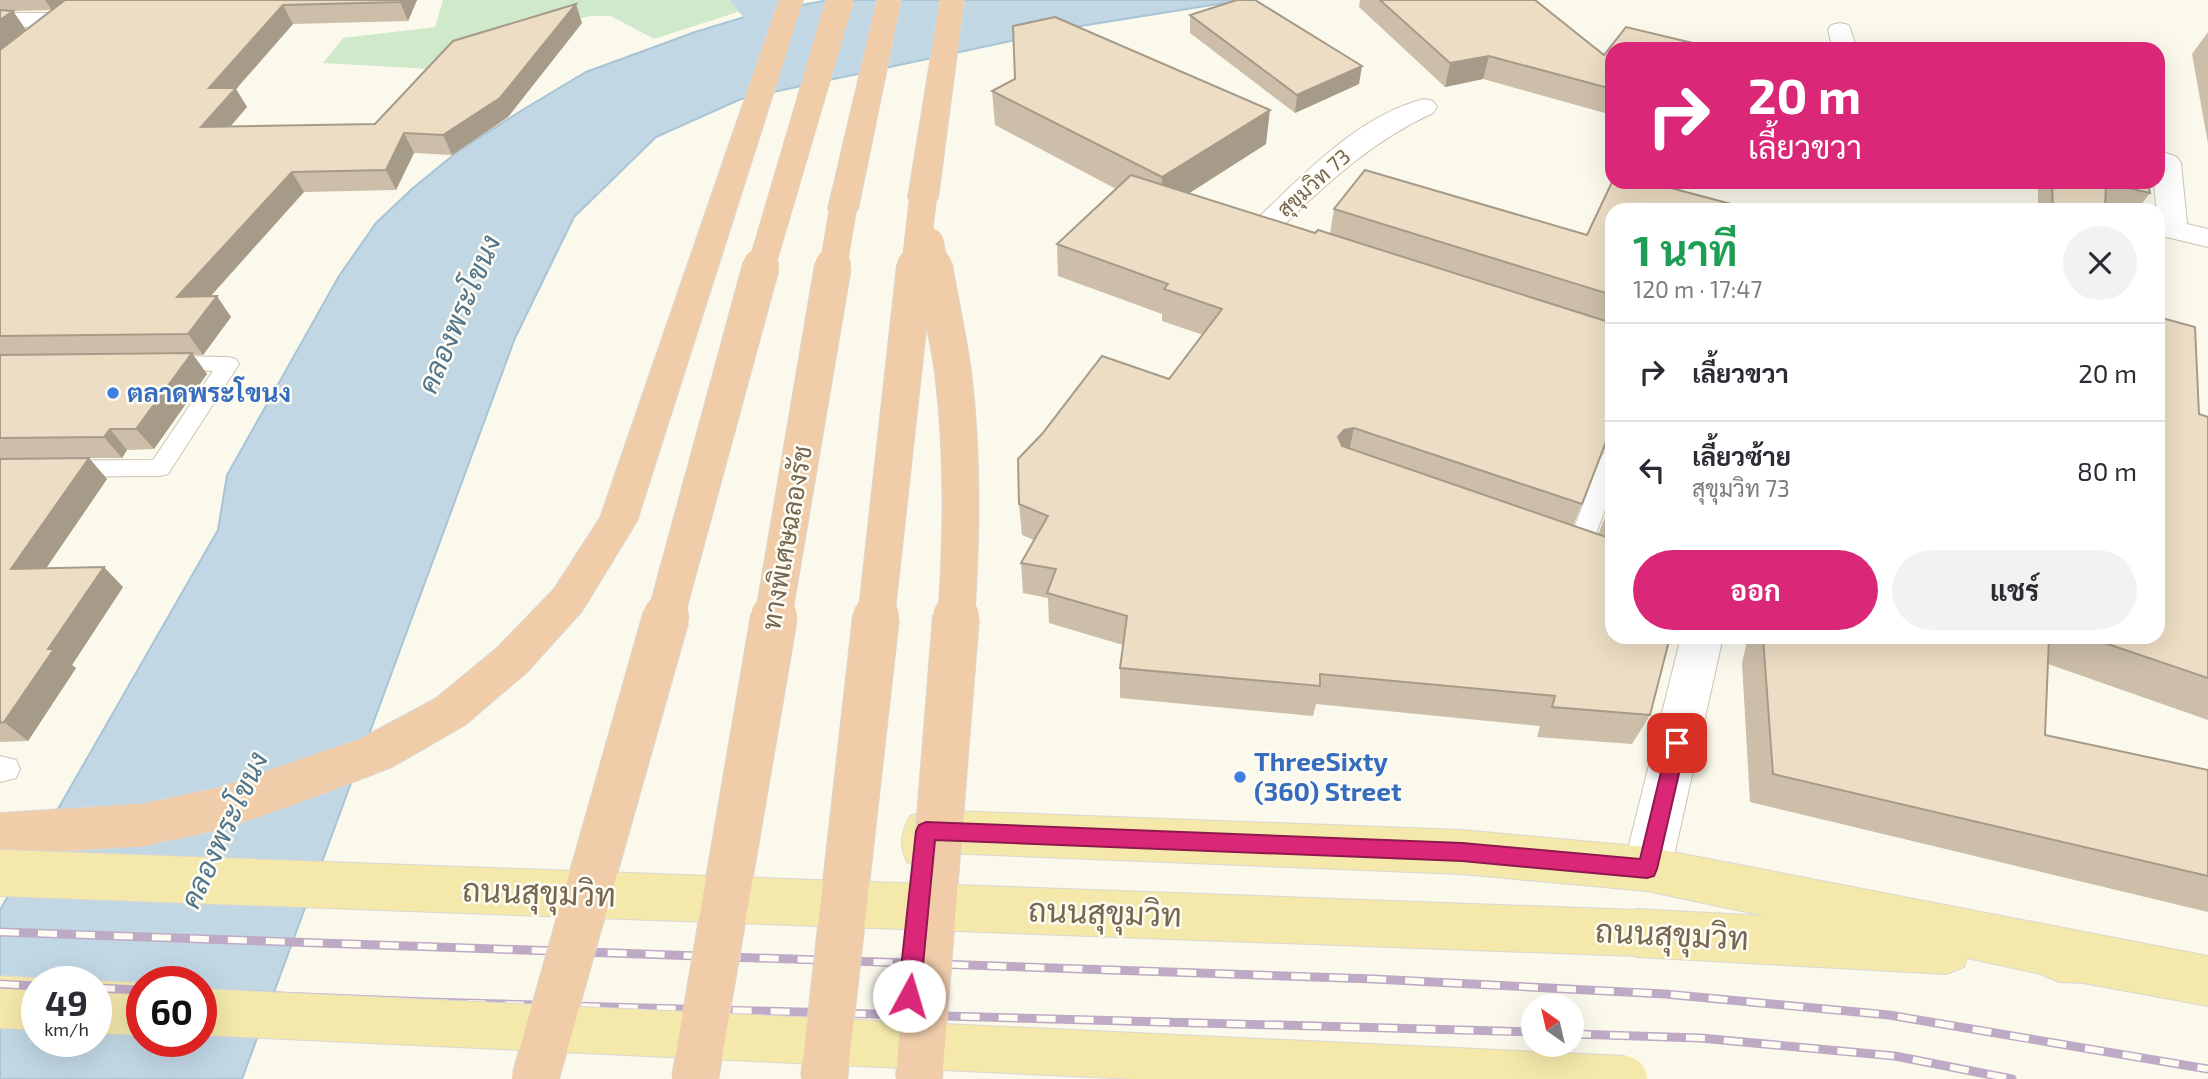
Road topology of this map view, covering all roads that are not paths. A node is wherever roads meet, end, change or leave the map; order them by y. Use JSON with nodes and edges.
{"nodes":[{"id":1,"x":790,"y":0,"type":"edge"},
{"id":2,"x":840,"y":0,"type":"edge"},
{"id":3,"x":889,"y":0,"type":"edge"},
{"id":4,"x":952,"y":0,"type":"edge"},
{"id":5,"x":0,"y":20,"type":"edge"},
{"id":6,"x":25,"y":45,"type":"edge"},
{"id":7,"x":1424,"y":107,"type":"dead end"},
{"id":8,"x":2165,"y":162,"type":"edge"},
{"id":9,"x":923,"y":198,"type":"junction"},
{"id":10,"x":2208,"y":238,"type":"edge"},
{"id":11,"x":1333,"y":255,"type":"edge"},
{"id":12,"x":146,"y":364,"type":"edge"},
{"id":13,"x":0,"y":468,"type":"edge"},
{"id":14,"x":1605,"y":478,"type":"edge"},
{"id":15,"x":1551,"y":543,"type":"edge"},
{"id":16,"x":1577,"y":552,"type":"junction"},
{"id":17,"x":1600,"y":560,"type":"edge"},
{"id":18,"x":1700,"y":644,"type":"edge"},
{"id":19,"x":0,"y":834,"type":"edge"},
{"id":20,"x":1647,"y":869,"type":"junction"},
{"id":21,"x":0,"y":873,"type":"edge"},
{"id":22,"x":2083,"y":958,"type":"junction"},
{"id":23,"x":2208,"y":981,"type":"edge"},
{"id":24,"x":0,"y":1002,"type":"edge"},
{"id":25,"x":21,"y":1003,"type":"edge"},
{"id":26,"x":217,"y":1013,"type":"edge"},
{"id":27,"x":535,"y":1079,"type":"edge"},
{"id":28,"x":695,"y":1079,"type":"edge"},
{"id":29,"x":824,"y":1079,"type":"edge"},
{"id":30,"x":900,"y":1079,"type":"edge"},
{"id":31,"x":919,"y":1079,"type":"edge"},
{"id":32,"x":1624,"y":1079,"type":"edge"}],
"edges":[{"from":1,"to":19,"type":"highway"},
{"from":2,"to":27,"type":"highway","bridge":true},
{"from":3,"to":28,"type":"highway","name":"ทางพิเศษฉลองรัช","bridge":true},
{"from":4,"to":9,"type":"highway"},
{"from":5,"to":6,"type":"street"},
{"from":7,"to":11,"type":"street","name":"สุขุมวิท 73"},
{"from":8,"to":10,"type":"street"},
{"from":9,"to":29,"type":"highway","bridge":true},
{"from":9,"to":31,"type":"highway","bridge":true},
{"from":12,"to":13,"type":"lane"},
{"from":14,"to":16,"type":"lane"},
{"from":15,"to":16,"type":"lane"},
{"from":16,"to":17,"type":"lane"},
{"from":18,"to":20,"type":"street"},
{"from":20,"to":22,"type":"main road"},
{"from":20,"to":30,"type":"main road"},
{"from":21,"to":22,"type":"main road","name":"ถนนสุขุมวิท","bridge":true},
{"from":22,"to":23,"type":"main road","name":"ถนนสุขุมวิท"},
{"from":24,"to":25,"type":"main road"},
{"from":26,"to":32,"type":"main road","bridge":true}]}
